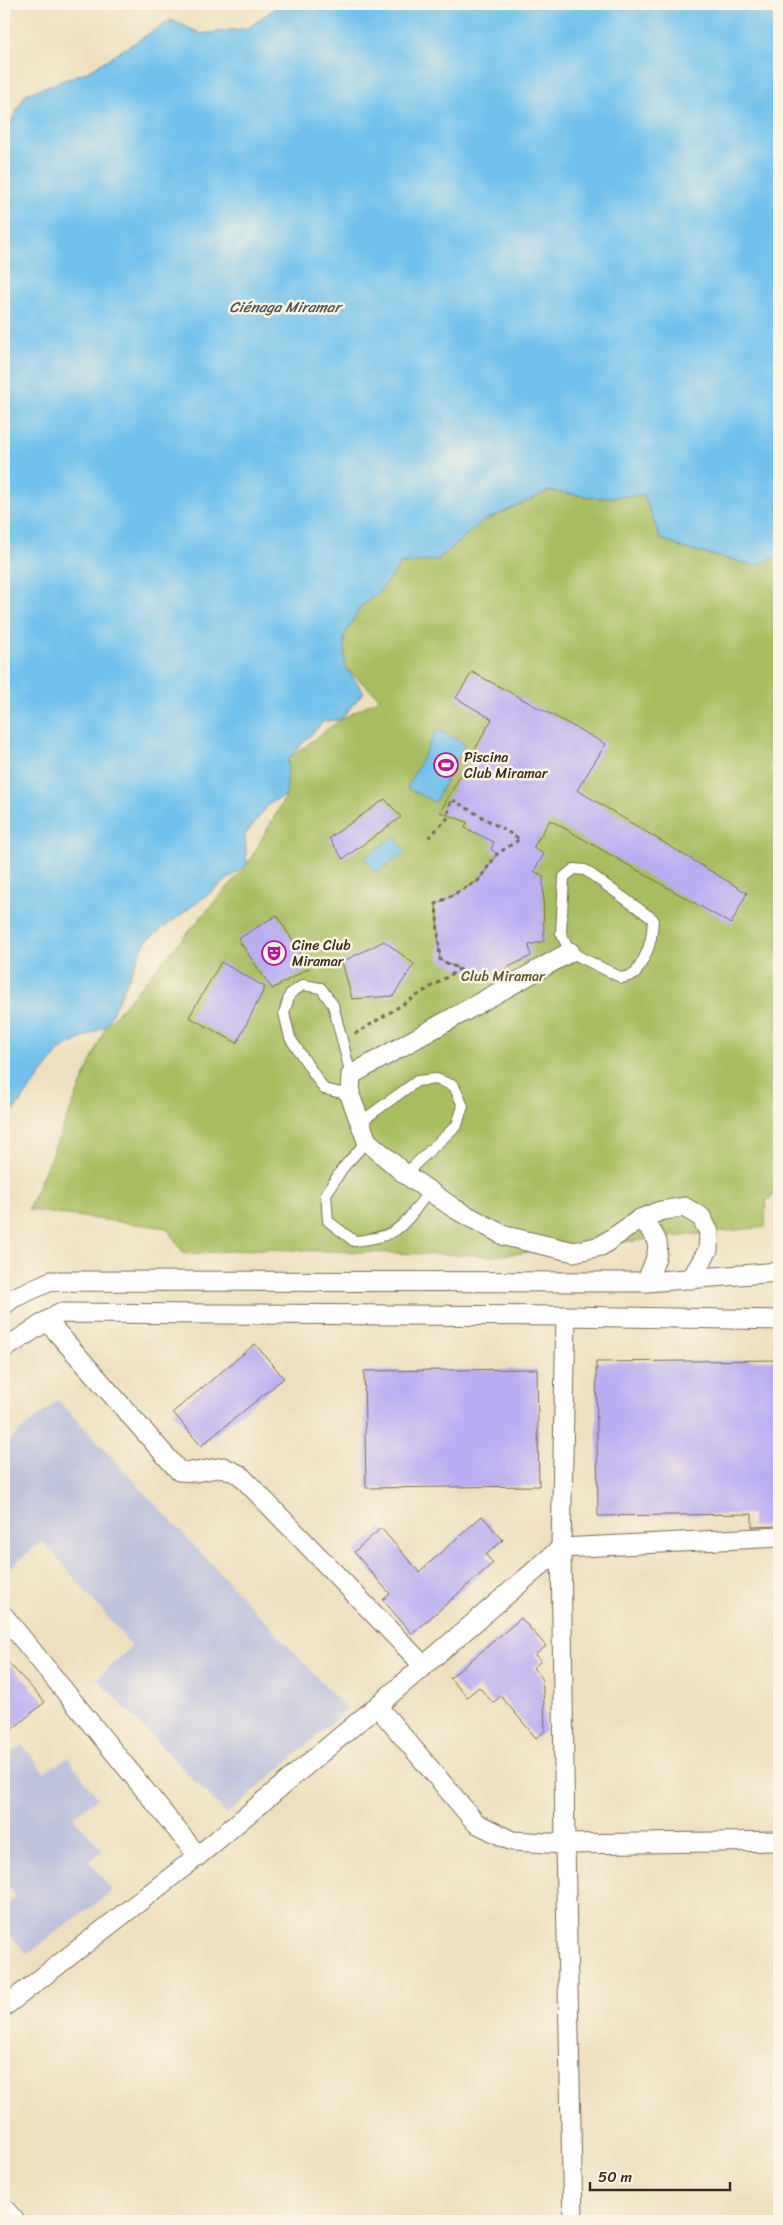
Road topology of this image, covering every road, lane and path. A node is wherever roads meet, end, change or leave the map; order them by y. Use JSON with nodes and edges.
{"nodes":[{"id":1,"x":427,"y":839,"type":"dead end"},
{"id":2,"x":570,"y":952,"type":"junction"},
{"id":3,"x":342,"y":1043,"type":"junction"},
{"id":4,"x":351,"y":1075,"type":"junction"},
{"id":5,"x":350,"y":1095,"type":"junction"},
{"id":6,"x":359,"y":1123,"type":"junction"},
{"id":7,"x":367,"y":1142,"type":"junction"},
{"id":8,"x":405,"y":1174,"type":"junction"},
{"id":9,"x":428,"y":1191,"type":"junction"},
{"id":10,"x":640,"y":1219,"type":"junction"},
{"id":11,"x":779,"y":1272,"type":"edge"},
{"id":12,"x":691,"y":1279,"type":"junction"},
{"id":13,"x":646,"y":1282,"type":"junction"},
{"id":14,"x":4,"y":1305,"type":"edge"},
{"id":15,"x":566,"y":1316,"type":"junction"},
{"id":16,"x":779,"y":1320,"type":"edge"},
{"id":17,"x":47,"y":1321,"type":"junction"},
{"id":18,"x":4,"y":1349,"type":"edge"},
{"id":19,"x":779,"y":1537,"type":"edge"},
{"id":20,"x":561,"y":1548,"type":"junction"},
{"id":21,"x":4,"y":1616,"type":"edge"},
{"id":22,"x":424,"y":1666,"type":"junction"},
{"id":23,"x":378,"y":1706,"type":"junction"},
{"id":24,"x":779,"y":1841,"type":"edge"},
{"id":25,"x":565,"y":1844,"type":"junction"},
{"id":26,"x":198,"y":1856,"type":"junction"},
{"id":27,"x":7,"y":1996,"type":"edge"},
{"id":28,"x":4,"y":2208,"type":"edge"},
{"id":29,"x":15,"y":2221,"type":"edge"},
{"id":30,"x":573,"y":2221,"type":"edge"}],
"edges":[{"from":1,"to":3,"type":"path"},
{"from":2,"to":2,"type":"lane"},
{"from":2,"to":4,"type":"street"},
{"from":3,"to":4,"type":"lane"},
{"from":3,"to":5,"type":"lane"},
{"from":4,"to":5,"type":"street"},
{"from":5,"to":6,"type":"street"},
{"from":6,"to":7,"type":"street"},
{"from":6,"to":8,"type":"lane"},
{"from":7,"to":8,"type":"street"},
{"from":7,"to":9,"type":"lane"},
{"from":8,"to":9,"type":"street"},
{"from":9,"to":10,"type":"street"},
{"from":10,"to":12,"type":"street"},
{"from":10,"to":13,"type":"street"},
{"from":11,"to":12,"type":"street"},
{"from":12,"to":13,"type":"street"},
{"from":13,"to":14,"type":"street"},
{"from":15,"to":16,"type":"street"},
{"from":15,"to":17,"type":"street"},
{"from":15,"to":20,"type":"street"},
{"from":17,"to":18,"type":"street"},
{"from":17,"to":22,"type":"street"},
{"from":19,"to":20,"type":"street"},
{"from":20,"to":22,"type":"street"},
{"from":20,"to":25,"type":"street"},
{"from":21,"to":26,"type":"street"},
{"from":22,"to":23,"type":"street"},
{"from":23,"to":25,"type":"street"},
{"from":23,"to":26,"type":"street"},
{"from":24,"to":25,"type":"street"},
{"from":25,"to":30,"type":"street"},
{"from":26,"to":27,"type":"street"},
{"from":28,"to":29,"type":"street"}]}
